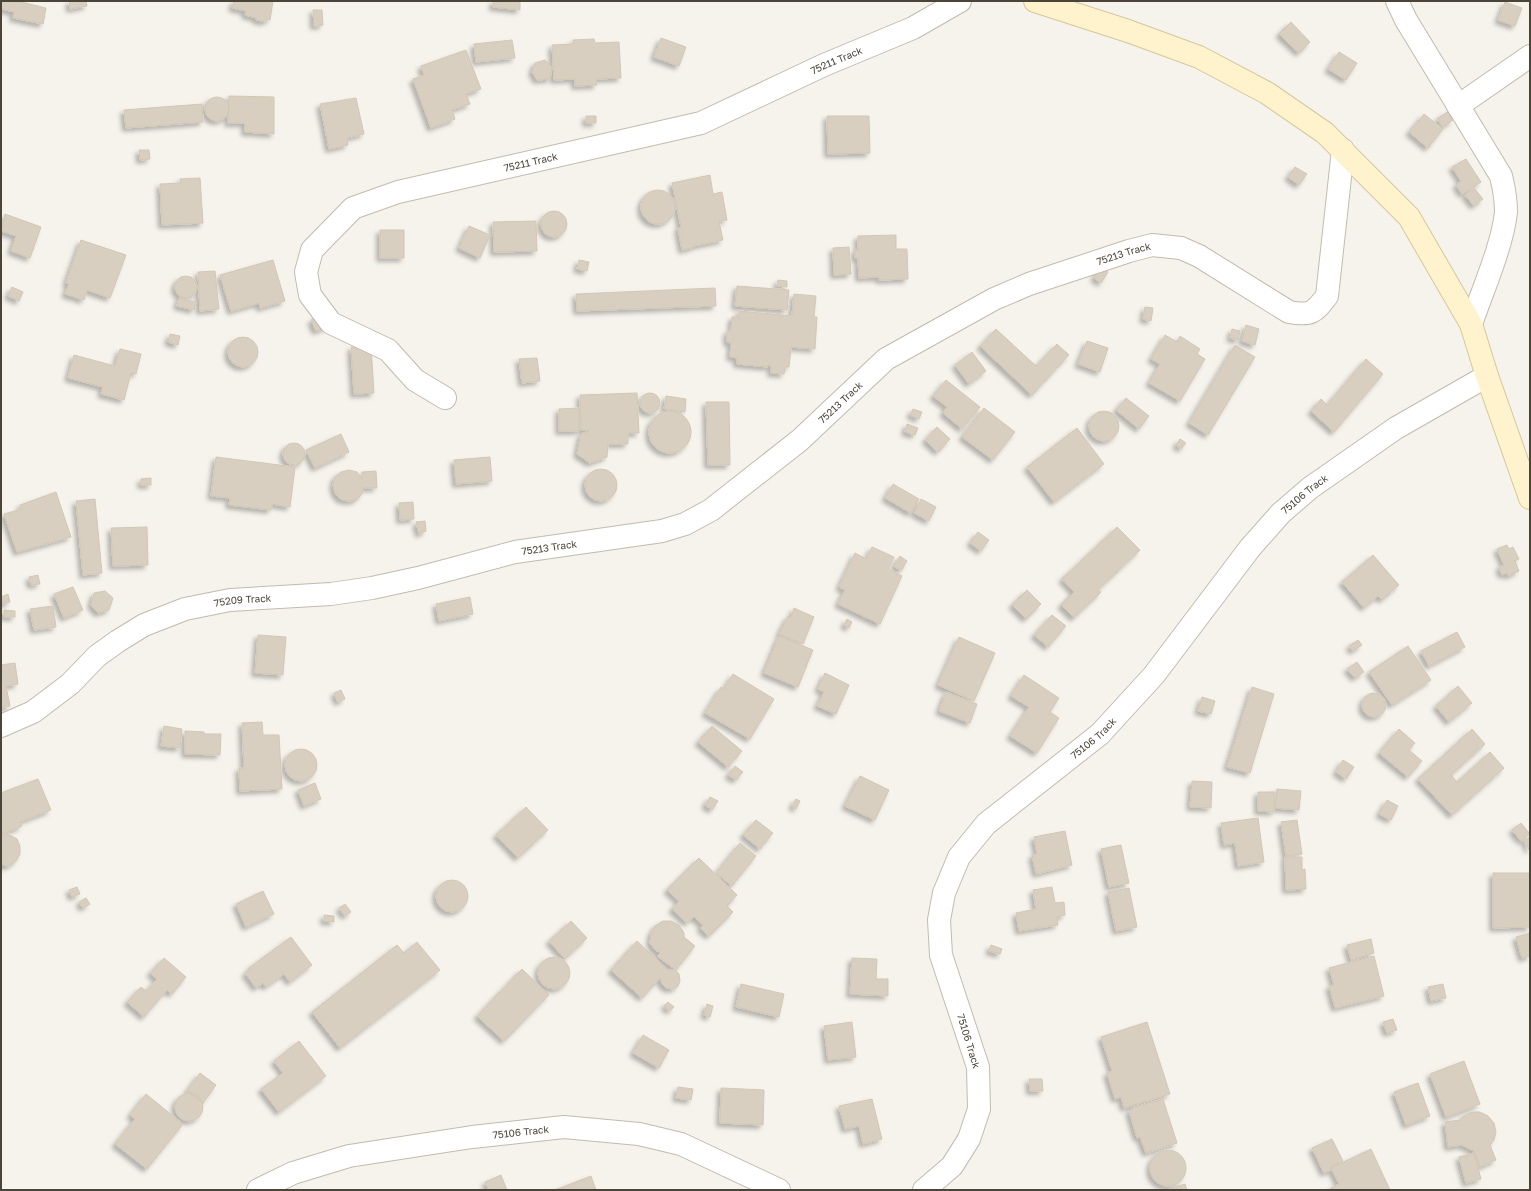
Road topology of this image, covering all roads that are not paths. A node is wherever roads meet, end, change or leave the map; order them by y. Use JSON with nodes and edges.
{"nodes":[{"id":1,"x":960,"y":1,"type":"edge"},
{"id":2,"x":1035,"y":1,"type":"edge"},
{"id":3,"x":1397,"y":1,"type":"edge"},
{"id":4,"x":1530,"y":56,"type":"edge"},
{"id":5,"x":1458,"y":106,"type":"junction"},
{"id":6,"x":1343,"y":150,"type":"junction"},
{"id":7,"x":1471,"y":324,"type":"junction"},
{"id":8,"x":1487,"y":376,"type":"junction"},
{"id":9,"x":445,"y":398,"type":"dead end"},
{"id":10,"x":1529,"y":492,"type":"edge"},
{"id":11,"x":515,"y":552,"type":"joint"},
{"id":12,"x":1,"y":726,"type":"edge"},
{"id":13,"x":258,"y":1190,"type":"edge"},
{"id":14,"x":779,"y":1190,"type":"edge"},
{"id":15,"x":924,"y":1190,"type":"edge"}],
"edges":[{"from":1,"to":9,"type":"street","name":"75211 Track"},
{"from":2,"to":6,"type":"street"},
{"from":3,"to":5,"type":"street"},
{"from":4,"to":5,"type":"street"},
{"from":5,"to":7,"type":"street"},
{"from":6,"to":7,"type":"street"},
{"from":6,"to":11,"type":"street","name":"75213 Track"},
{"from":7,"to":8,"type":"street"},
{"from":8,"to":10,"type":"street"},
{"from":8,"to":15,"type":"street","name":"75106 Track"},
{"from":11,"to":12,"type":"street","name":"75209 Track"},
{"from":13,"to":14,"type":"street","name":"75106 Track"}]}
